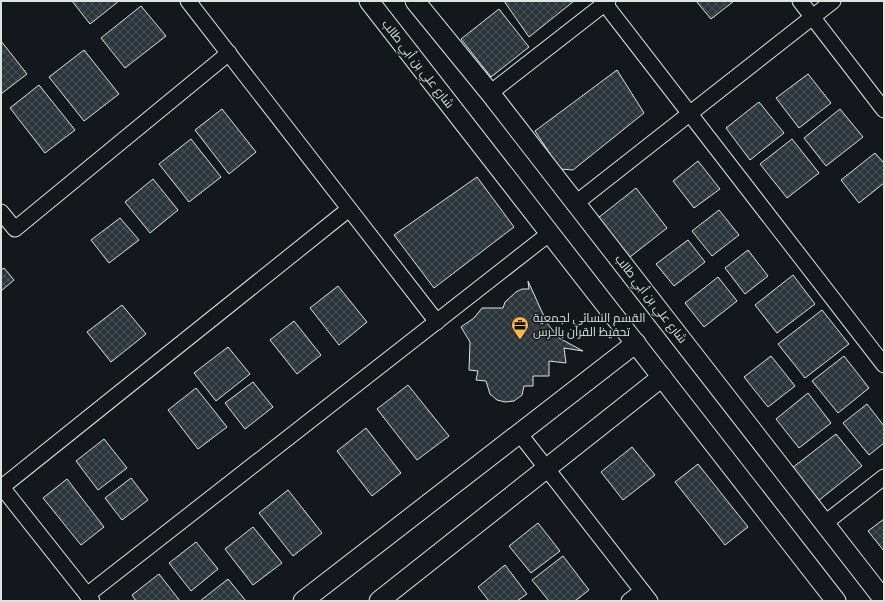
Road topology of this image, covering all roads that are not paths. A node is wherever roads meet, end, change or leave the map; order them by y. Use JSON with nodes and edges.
{"nodes":[{"id":1,"x":188,"y":1,"type":"edge"},
{"id":2,"x":369,"y":1,"type":"edge"},
{"id":3,"x":414,"y":1,"type":"edge"},
{"id":4,"x":800,"y":1,"type":"edge"},
{"id":5,"x":833,"y":1,"type":"edge"},
{"id":6,"x":607,"y":2,"type":"edge"},
{"id":7,"x":812,"y":17,"type":"junction"},
{"id":8,"x":229,"y":53,"type":"junction"},
{"id":9,"x":490,"y":93,"type":"junction"},
{"id":10,"x":884,"y":110,"type":"edge"},
{"id":11,"x":689,"y":114,"type":"junction"},
{"id":12,"x":576,"y":203,"type":"junction"},
{"id":13,"x":349,"y":209,"type":"junction"},
{"id":14,"x":1,"y":212,"type":"edge"},
{"id":15,"x":550,"y":233,"type":"junction"},
{"id":16,"x":437,"y":322,"type":"junction"},
{"id":17,"x":636,"y":343,"type":"junction"},
{"id":18,"x":884,"y":365,"type":"edge"},
{"id":19,"x":662,"y":377,"type":"junction"},
{"id":20,"x":519,"y":433,"type":"junction"},
{"id":21,"x":547,"y":468,"type":"junction"},
{"id":22,"x":884,"y":477,"type":"edge"},
{"id":23,"x":2,"y":486,"type":"edge"},
{"id":24,"x":825,"y":523,"type":"junction"},
{"id":25,"x":646,"y":596,"type":"edge"},
{"id":26,"x":90,"y":598,"type":"edge"},
{"id":27,"x":884,"y":600,"type":"edge"},
{"id":28,"x":303,"y":601,"type":"edge"},
{"id":29,"x":379,"y":601,"type":"edge"},
{"id":30,"x":628,"y":601,"type":"edge"},
{"id":31,"x":836,"y":601,"type":"edge"}],
"edges":[{"from":1,"to":8,"type":"street"},
{"from":2,"to":15,"type":"street","name":"شارع علي بن أبي طالب"},
{"from":3,"to":9,"type":"street","name":"شارع علي بن أبي طالب"},
{"from":4,"to":7,"type":"street"},
{"from":5,"to":7,"type":"street"},
{"from":6,"to":9,"type":"street"},
{"from":6,"to":11,"type":"street"},
{"from":7,"to":10,"type":"street"},
{"from":7,"to":11,"type":"street"},
{"from":8,"to":13,"type":"street"},
{"from":8,"to":14,"type":"street"},
{"from":9,"to":12,"type":"street","name":"شارع علي بن أبي طالب"},
{"from":11,"to":12,"type":"street"},
{"from":11,"to":18,"type":"street"},
{"from":12,"to":24,"type":"street","name":"شارع علي بن أبي طالب"},
{"from":13,"to":16,"type":"street"},
{"from":13,"to":23,"type":"street"},
{"from":15,"to":16,"type":"street"},
{"from":15,"to":17,"type":"street","name":"شارع علي بن أبي طالب"},
{"from":16,"to":26,"type":"street"},
{"from":17,"to":19,"type":"street","name":"شارع علي بن أبي طالب"},
{"from":17,"to":20,"type":"street"},
{"from":19,"to":21,"type":"street"},
{"from":19,"to":31,"type":"street","name":"شارع علي بن أبي طالب"},
{"from":20,"to":21,"type":"street"},
{"from":20,"to":28,"type":"street"},
{"from":21,"to":25,"type":"street"},
{"from":21,"to":29,"type":"street"},
{"from":22,"to":24,"type":"street"},
{"from":23,"to":26,"type":"street"},
{"from":24,"to":27,"type":"street","name":"شارع علي بن أبي طالب"},
{"from":25,"to":30,"type":"street"}]}
